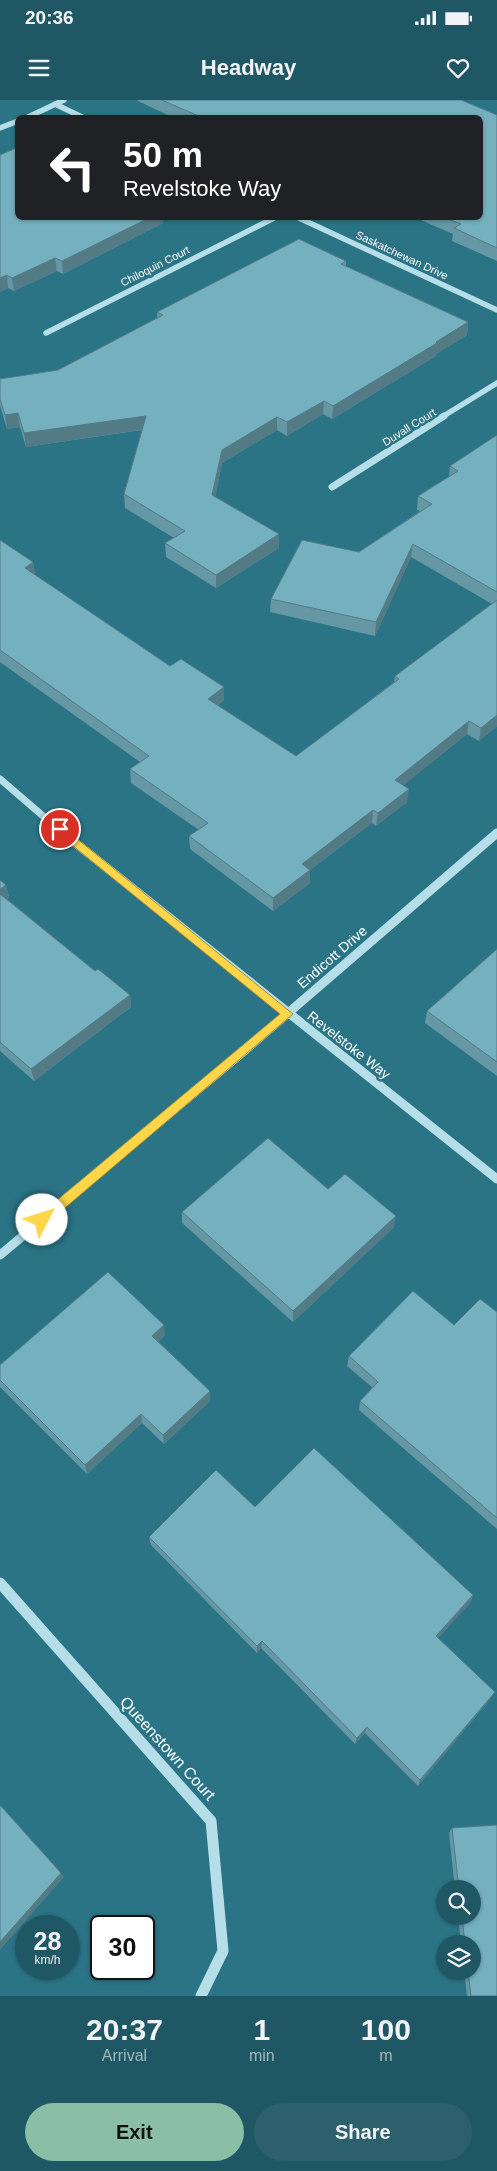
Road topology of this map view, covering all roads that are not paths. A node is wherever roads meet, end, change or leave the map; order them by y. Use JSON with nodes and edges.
{"nodes":[{"id":1,"x":64,"y":100,"type":"edge"},
{"id":2,"x":55,"y":104,"type":"junction"},
{"id":3,"x":32,"y":115,"type":"edge"},
{"id":4,"x":78,"y":115,"type":"edge"},
{"id":5,"x":15,"y":122,"type":"edge"},
{"id":6,"x":0,"y":128,"type":"edge"},
{"id":7,"x":270,"y":220,"type":"edge"},
{"id":8,"x":303,"y":220,"type":"edge"},
{"id":9,"x":497,"y":310,"type":"edge"},
{"id":10,"x":46,"y":333,"type":"dead end"},
{"id":11,"x":497,"y":383,"type":"edge"},
{"id":12,"x":332,"y":487,"type":"dead end"},
{"id":13,"x":0,"y":778,"type":"edge"},
{"id":14,"x":497,"y":833,"type":"edge"},
{"id":15,"x":288,"y":1014,"type":"junction"},
{"id":16,"x":497,"y":1179,"type":"edge"},
{"id":17,"x":0,"y":1255,"type":"edge"},
{"id":18,"x":0,"y":1583,"type":"edge"},
{"id":19,"x":201,"y":1996,"type":"edge"}],
"edges":[{"from":1,"to":2,"type":"street"},
{"from":2,"to":3,"type":"street"},
{"from":2,"to":4,"type":"street"},
{"from":5,"to":6,"type":"street"},
{"from":7,"to":10,"type":"street","name":"Chiloquin Court"},
{"from":8,"to":9,"type":"street","name":"Saskatchewan Drive"},
{"from":11,"to":12,"type":"street","name":"Duvall Court"},
{"from":13,"to":15,"type":"street","name":"Revelstoke Way"},
{"from":14,"to":15,"type":"street","name":"Endicott Drive"},
{"from":15,"to":16,"type":"street","name":"Revelstoke Way"},
{"from":15,"to":17,"type":"street","name":"Endicott Drive"},
{"from":18,"to":19,"type":"street","name":"Queenstown Court"}]}
